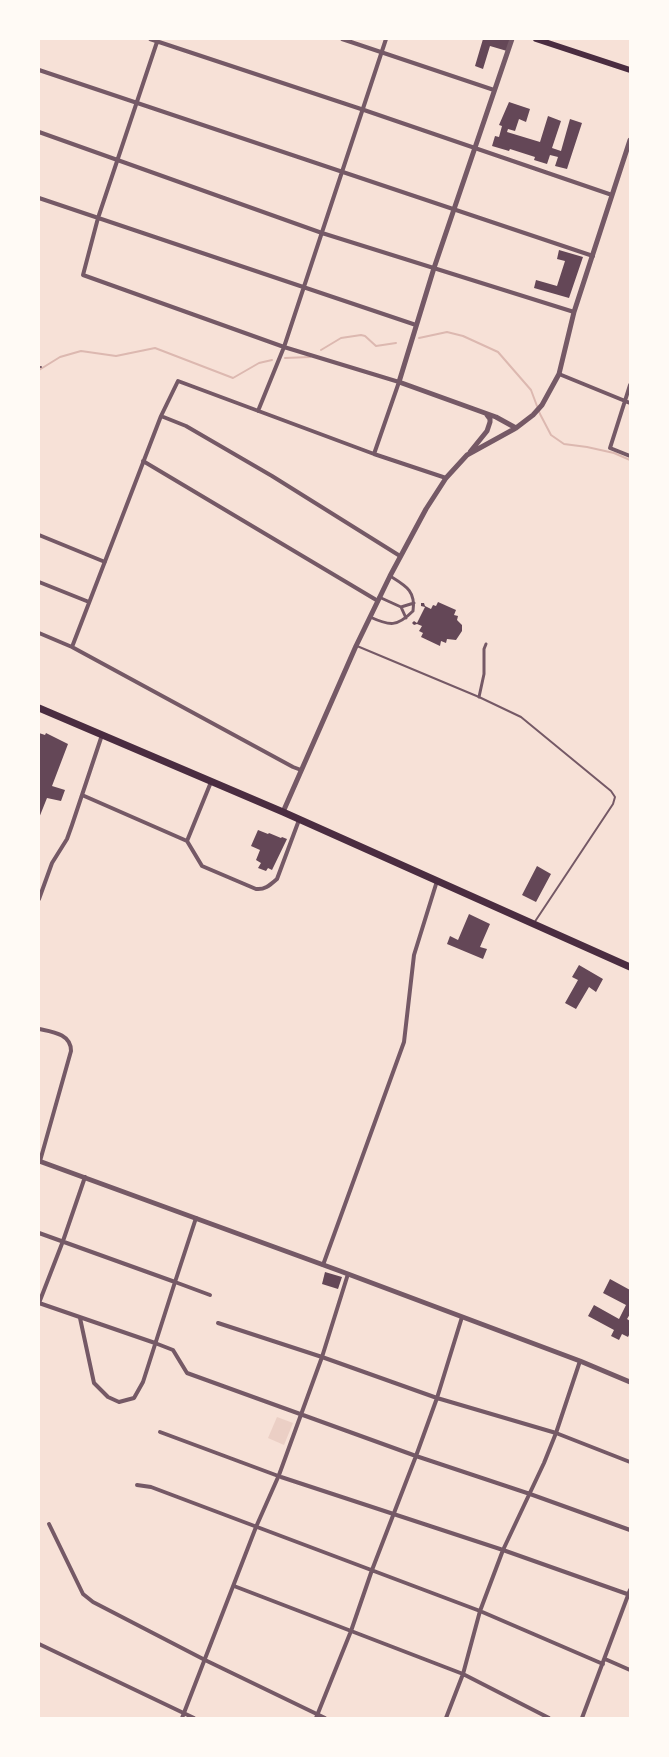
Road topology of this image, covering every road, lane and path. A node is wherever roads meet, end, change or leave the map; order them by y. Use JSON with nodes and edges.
{"nodes":[{"id":1,"x":150,"y":39,"type":"edge"},
{"id":2,"x":342,"y":39,"type":"edge"},
{"id":3,"x":387,"y":39,"type":"edge"},
{"id":4,"x":512,"y":39,"type":"edge"},
{"id":5,"x":536,"y":39,"type":"edge"},
{"id":6,"x":157,"y":40,"type":"edge"},
{"id":7,"x":382,"y":52,"type":"junction"},
{"id":8,"x":39,"y":70,"type":"edge"},
{"id":9,"x":630,"y":70,"type":"edge"},
{"id":10,"x":495,"y":90,"type":"junction"},
{"id":11,"x":136,"y":101,"type":"junction"},
{"id":12,"x":364,"y":110,"type":"junction"},
{"id":13,"x":39,"y":132,"type":"edge"},
{"id":14,"x":630,"y":140,"type":"edge"},
{"id":15,"x":476,"y":147,"type":"junction"},
{"id":16,"x":117,"y":159,"type":"junction"},
{"id":17,"x":343,"y":172,"type":"junction"},
{"id":18,"x":612,"y":195,"type":"junction"},
{"id":19,"x":39,"y":198,"type":"edge"},
{"id":20,"x":454,"y":209,"type":"junction"},
{"id":21,"x":98,"y":218,"type":"junction"},
{"id":22,"x":322,"y":232,"type":"junction"},
{"id":23,"x":592,"y":256,"type":"junction"},
{"id":24,"x":434,"y":268,"type":"junction"},
{"id":25,"x":304,"y":287,"type":"junction"},
{"id":26,"x":574,"y":312,"type":"junction"},
{"id":27,"x":416,"y":325,"type":"junction"},
{"id":28,"x":284,"y":347,"type":"junction"},
{"id":29,"x":559,"y":374,"type":"junction"},
{"id":30,"x":399,"y":382,"type":"junction"},
{"id":31,"x":630,"y":385,"type":"edge"},
{"id":32,"x":628,"y":402,"type":"edge"},
{"id":33,"x":258,"y":411,"type":"junction"},
{"id":34,"x":486,"y":414,"type":"junction"},
{"id":35,"x":161,"y":416,"type":"junction"},
{"id":36,"x":516,"y":428,"type":"junction"},
{"id":37,"x":374,"y":454,"type":"junction"},
{"id":38,"x":467,"y":455,"type":"junction"},
{"id":39,"x":630,"y":456,"type":"edge"},
{"id":40,"x":143,"y":461,"type":"junction"},
{"id":41,"x":446,"y":478,"type":"junction"},
{"id":42,"x":39,"y":535,"type":"edge"},
{"id":43,"x":400,"y":556,"type":"junction"},
{"id":44,"x":105,"y":562,"type":"junction"},
{"id":45,"x":390,"y":576,"type":"junction"},
{"id":46,"x":39,"y":582,"type":"edge"},
{"id":47,"x":378,"y":599,"type":"junction"},
{"id":48,"x":89,"y":602,"type":"junction"},
{"id":49,"x":414,"y":603,"type":"junction"},
{"id":50,"x":401,"y":607,"type":"junction"},
{"id":51,"x":370,"y":617,"type":"junction"},
{"id":52,"x":406,"y":618,"type":"junction"},
{"id":53,"x":39,"y":633,"type":"edge"},
{"id":54,"x":486,"y":644,"type":"dead end"},
{"id":55,"x":356,"y":645,"type":"junction"},
{"id":56,"x":72,"y":647,"type":"junction"},
{"id":57,"x":479,"y":697,"type":"junction"},
{"id":58,"x":39,"y":708,"type":"edge"},
{"id":59,"x":102,"y":735,"type":"junction"},
{"id":60,"x":302,"y":770,"type":"junction"},
{"id":61,"x":211,"y":782,"type":"junction"},
{"id":62,"x":82,"y":795,"type":"junction"},
{"id":63,"x":283,"y":812,"type":"junction"},
{"id":64,"x":299,"y":820,"type":"junction"},
{"id":65,"x":187,"y":841,"type":"junction"},
{"id":66,"x":438,"y":880,"type":"junction"},
{"id":67,"x":39,"y":899,"type":"edge"},
{"id":68,"x":534,"y":923,"type":"junction"},
{"id":69,"x":630,"y":967,"type":"edge"},
{"id":70,"x":39,"y":1029,"type":"edge"},
{"id":71,"x":40,"y":1161,"type":"edge"},
{"id":72,"x":85,"y":1177,"type":"junction"},
{"id":73,"x":196,"y":1218,"type":"junction"},
{"id":74,"x":39,"y":1233,"type":"edge"},
{"id":75,"x":63,"y":1241,"type":"junction"},
{"id":76,"x":323,"y":1265,"type":"junction"},
{"id":77,"x":348,"y":1274,"type":"junction"},
{"id":78,"x":175,"y":1282,"type":"junction"},
{"id":79,"x":210,"y":1295,"type":"dead end"},
{"id":80,"x":39,"y":1303,"type":"edge"},
{"id":81,"x":80,"y":1317,"type":"junction"},
{"id":82,"x":462,"y":1317,"type":"junction"},
{"id":83,"x":218,"y":1323,"type":"dead end"},
{"id":84,"x":155,"y":1342,"type":"junction"},
{"id":85,"x":322,"y":1357,"type":"junction"},
{"id":86,"x":580,"y":1361,"type":"junction"},
{"id":87,"x":630,"y":1382,"type":"edge"},
{"id":88,"x":437,"y":1398,"type":"junction"},
{"id":89,"x":301,"y":1414,"type":"junction"},
{"id":90,"x":160,"y":1432,"type":"dead end"},
{"id":91,"x":556,"y":1433,"type":"junction"},
{"id":92,"x":416,"y":1456,"type":"junction"},
{"id":93,"x":630,"y":1462,"type":"edge"},
{"id":94,"x":279,"y":1475,"type":"junction"},
{"id":95,"x":137,"y":1485,"type":"dead end"},
{"id":96,"x":530,"y":1494,"type":"junction"},
{"id":97,"x":393,"y":1513,"type":"junction"},
{"id":98,"x":49,"y":1524,"type":"dead end"},
{"id":99,"x":256,"y":1527,"type":"junction"},
{"id":100,"x":630,"y":1530,"type":"edge"},
{"id":101,"x":503,"y":1550,"type":"junction"},
{"id":102,"x":372,"y":1570,"type":"junction"},
{"id":103,"x":234,"y":1586,"type":"junction"},
{"id":104,"x":629,"y":1593,"type":"edge"},
{"id":105,"x":480,"y":1611,"type":"junction"},
{"id":106,"x":351,"y":1631,"type":"junction"},
{"id":107,"x":39,"y":1644,"type":"edge"},
{"id":108,"x":205,"y":1660,"type":"junction"},
{"id":109,"x":604,"y":1662,"type":"junction"},
{"id":110,"x":630,"y":1670,"type":"edge"},
{"id":111,"x":463,"y":1674,"type":"junction"},
{"id":112,"x":183,"y":1716,"type":"edge"},
{"id":113,"x":316,"y":1717,"type":"edge"},
{"id":114,"x":194,"y":1718,"type":"edge"},
{"id":115,"x":325,"y":1718,"type":"edge"},
{"id":116,"x":446,"y":1718,"type":"edge"},
{"id":117,"x":549,"y":1718,"type":"edge"},
{"id":118,"x":582,"y":1718,"type":"edge"}],
"edges":[{"from":1,"to":6,"type":"street"},
{"from":2,"to":7,"type":"street"},
{"from":3,"to":7,"type":"street"},
{"from":4,"to":10,"type":"street"},
{"from":5,"to":9,"type":"main road"},
{"from":6,"to":11,"type":"street"},
{"from":6,"to":12,"type":"street"},
{"from":7,"to":10,"type":"street"},
{"from":7,"to":12,"type":"street"},
{"from":8,"to":11,"type":"street"},
{"from":10,"to":15,"type":"street"},
{"from":11,"to":16,"type":"street"},
{"from":11,"to":17,"type":"street"},
{"from":12,"to":15,"type":"street"},
{"from":12,"to":17,"type":"street"},
{"from":13,"to":16,"type":"street"},
{"from":14,"to":18,"type":"street"},
{"from":15,"to":18,"type":"street"},
{"from":15,"to":20,"type":"street"},
{"from":16,"to":21,"type":"street"},
{"from":16,"to":22,"type":"street"},
{"from":17,"to":20,"type":"street"},
{"from":17,"to":22,"type":"street"},
{"from":18,"to":23,"type":"street"},
{"from":19,"to":21,"type":"street"},
{"from":20,"to":23,"type":"street"},
{"from":20,"to":24,"type":"street"},
{"from":21,"to":25,"type":"street"},
{"from":21,"to":28,"type":"street"},
{"from":22,"to":24,"type":"street"},
{"from":22,"to":25,"type":"street"},
{"from":23,"to":26,"type":"street"},
{"from":24,"to":26,"type":"street"},
{"from":24,"to":27,"type":"street"},
{"from":25,"to":27,"type":"street"},
{"from":25,"to":28,"type":"street"},
{"from":26,"to":29,"type":"street"},
{"from":27,"to":30,"type":"street"},
{"from":28,"to":30,"type":"street"},
{"from":28,"to":33,"type":"street"},
{"from":29,"to":32,"type":"street"},
{"from":29,"to":36,"type":"street"},
{"from":30,"to":34,"type":"street"},
{"from":30,"to":37,"type":"street"},
{"from":31,"to":32,"type":"street"},
{"from":32,"to":39,"type":"street"},
{"from":33,"to":35,"type":"street"},
{"from":33,"to":37,"type":"street"},
{"from":34,"to":36,"type":"street"},
{"from":34,"to":38,"type":"street"},
{"from":35,"to":40,"type":"street"},
{"from":35,"to":43,"type":"street"},
{"from":36,"to":38,"type":"street"},
{"from":37,"to":41,"type":"street"},
{"from":38,"to":41,"type":"street"},
{"from":40,"to":44,"type":"street"},
{"from":40,"to":47,"type":"street"},
{"from":41,"to":43,"type":"street"},
{"from":42,"to":44,"type":"street"},
{"from":43,"to":45,"type":"street"},
{"from":44,"to":48,"type":"street"},
{"from":45,"to":47,"type":"street"},
{"from":45,"to":49,"type":"street"},
{"from":46,"to":48,"type":"street"},
{"from":47,"to":50,"type":"street"},
{"from":47,"to":51,"type":"street"},
{"from":48,"to":56,"type":"street"},
{"from":49,"to":50,"type":"street"},
{"from":49,"to":52,"type":"street"},
{"from":50,"to":52,"type":"street"},
{"from":51,"to":52,"type":"street"},
{"from":51,"to":55,"type":"street"},
{"from":53,"to":56,"type":"street"},
{"from":54,"to":57,"type":"street"},
{"from":55,"to":57,"type":"lane"},
{"from":55,"to":60,"type":"street"},
{"from":56,"to":60,"type":"street"},
{"from":57,"to":68,"type":"lane"},
{"from":58,"to":59,"type":"main road"},
{"from":59,"to":61,"type":"main road"},
{"from":59,"to":62,"type":"street"},
{"from":60,"to":63,"type":"street"},
{"from":61,"to":63,"type":"main road"},
{"from":61,"to":65,"type":"street"},
{"from":62,"to":65,"type":"street"},
{"from":62,"to":67,"type":"street"},
{"from":63,"to":64,"type":"main road"},
{"from":64,"to":65,"type":"street"},
{"from":64,"to":66,"type":"main road"},
{"from":66,"to":68,"type":"main road"},
{"from":66,"to":76,"type":"street"},
{"from":68,"to":69,"type":"main road"},
{"from":70,"to":71,"type":"street"},
{"from":71,"to":72,"type":"street"},
{"from":72,"to":73,"type":"street"},
{"from":72,"to":75,"type":"street"},
{"from":73,"to":76,"type":"street"},
{"from":73,"to":78,"type":"street"},
{"from":74,"to":75,"type":"street"},
{"from":75,"to":78,"type":"street"},
{"from":75,"to":80,"type":"street"},
{"from":76,"to":77,"type":"street"},
{"from":77,"to":82,"type":"street"},
{"from":77,"to":85,"type":"street"},
{"from":78,"to":79,"type":"street"},
{"from":78,"to":84,"type":"street"},
{"from":80,"to":81,"type":"street"},
{"from":81,"to":84,"type":"street"},
{"from":81,"to":84,"type":"street"},
{"from":82,"to":86,"type":"street"},
{"from":82,"to":88,"type":"street"},
{"from":83,"to":85,"type":"street"},
{"from":84,"to":89,"type":"street"},
{"from":85,"to":88,"type":"street"},
{"from":85,"to":89,"type":"street"},
{"from":86,"to":87,"type":"street"},
{"from":86,"to":91,"type":"street"},
{"from":88,"to":91,"type":"street"},
{"from":88,"to":92,"type":"street"},
{"from":89,"to":92,"type":"street"},
{"from":89,"to":94,"type":"street"},
{"from":90,"to":94,"type":"street"},
{"from":91,"to":93,"type":"street"},
{"from":91,"to":96,"type":"street"},
{"from":92,"to":96,"type":"street"},
{"from":92,"to":97,"type":"street"},
{"from":94,"to":97,"type":"street"},
{"from":94,"to":99,"type":"street"},
{"from":95,"to":99,"type":"street"},
{"from":96,"to":100,"type":"street"},
{"from":96,"to":101,"type":"street"},
{"from":97,"to":101,"type":"street"},
{"from":97,"to":102,"type":"street"},
{"from":98,"to":108,"type":"street"},
{"from":99,"to":102,"type":"street"},
{"from":99,"to":103,"type":"street"},
{"from":101,"to":104,"type":"street"},
{"from":101,"to":105,"type":"street"},
{"from":102,"to":105,"type":"street"},
{"from":102,"to":106,"type":"street"},
{"from":103,"to":106,"type":"street"},
{"from":103,"to":108,"type":"street"},
{"from":104,"to":109,"type":"street"},
{"from":105,"to":109,"type":"street"},
{"from":105,"to":111,"type":"street"},
{"from":106,"to":111,"type":"street"},
{"from":106,"to":113,"type":"street"},
{"from":107,"to":112,"type":"street"},
{"from":108,"to":112,"type":"street"},
{"from":108,"to":113,"type":"street"},
{"from":109,"to":110,"type":"street"},
{"from":109,"to":118,"type":"street"},
{"from":111,"to":116,"type":"street"},
{"from":111,"to":117,"type":"street"},
{"from":112,"to":114,"type":"street"},
{"from":113,"to":115,"type":"street"}]}
